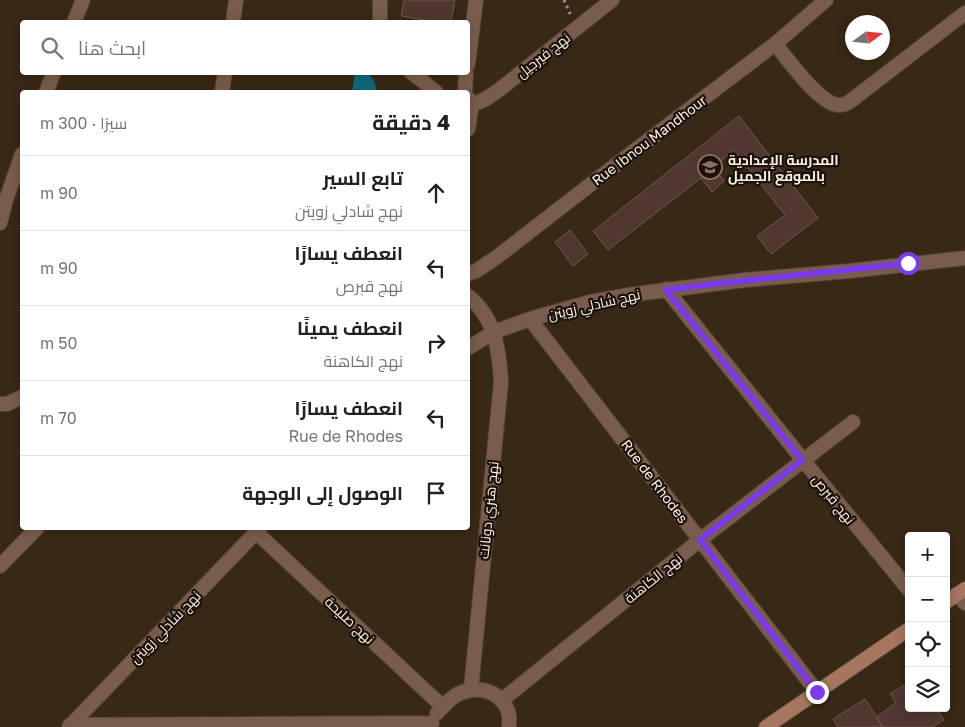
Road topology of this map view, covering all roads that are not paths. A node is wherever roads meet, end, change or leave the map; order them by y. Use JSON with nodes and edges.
{"nodes":[{"id":1,"x":83,"y":0,"type":"edge"},
{"id":2,"x":236,"y":0,"type":"edge"},
{"id":3,"x":380,"y":0,"type":"edge"},
{"id":4,"x":476,"y":0,"type":"edge"},
{"id":5,"x":612,"y":0,"type":"edge"},
{"id":6,"x":826,"y":0,"type":"edge"},
{"id":7,"x":965,"y":13,"type":"edge"},
{"id":8,"x":75,"y":20,"type":"edge"},
{"id":9,"x":233,"y":20,"type":"edge"},
{"id":10,"x":380,"y":20,"type":"edge"},
{"id":11,"x":775,"y":44,"type":"junction"},
{"id":12,"x":470,"y":48,"type":"edge"},
{"id":13,"x":53,"y":75,"type":"edge"},
{"id":14,"x":225,"y":75,"type":"edge"},
{"id":15,"x":415,"y":75,"type":"edge"},
{"id":16,"x":466,"y":75,"type":"edge"},
{"id":17,"x":47,"y":90,"type":"edge"},
{"id":18,"x":222,"y":90,"type":"edge"},
{"id":19,"x":434,"y":90,"type":"edge"},
{"id":20,"x":466,"y":90,"type":"edge"},
{"id":21,"x":470,"y":98,"type":"edge"},
{"id":22,"x":20,"y":160,"type":"edge"},
{"id":23,"x":0,"y":223,"type":"edge"},
{"id":24,"x":965,"y":258,"type":"edge"},
{"id":25,"x":470,"y":273,"type":"edge"},
{"id":26,"x":666,"y":290,"type":"junction"},
{"id":27,"x":470,"y":298,"type":"edge"},
{"id":28,"x":530,"y":318,"type":"junction"},
{"id":29,"x":494,"y":332,"type":"junction"},
{"id":30,"x":470,"y":347,"type":"edge"},
{"id":31,"x":20,"y":398,"type":"edge"},
{"id":32,"x":0,"y":404,"type":"edge"},
{"id":33,"x":853,"y":422,"type":"dead end"},
{"id":34,"x":802,"y":460,"type":"junction"},
{"id":35,"x":35,"y":530,"type":"edge"},
{"id":36,"x":258,"y":530,"type":"edge"},
{"id":37,"x":700,"y":540,"type":"junction"},
{"id":38,"x":0,"y":566,"type":"edge"},
{"id":39,"x":905,"y":585,"type":"edge"},
{"id":40,"x":905,"y":632,"type":"edge"},
{"id":41,"x":472,"y":689,"type":"junction"},
{"id":42,"x":817,"y":692,"type":"junction"},
{"id":43,"x":502,"y":700,"type":"junction"},
{"id":44,"x":443,"y":707,"type":"junction"},
{"id":45,"x":431,"y":725,"type":"edge"},
{"id":46,"x":70,"y":726,"type":"edge"},
{"id":47,"x":509,"y":727,"type":"edge"},
{"id":48,"x":766,"y":727,"type":"edge"}],
"edges":[{"from":1,"to":8,"type":"street"},
{"from":2,"to":9,"type":"street"},
{"from":3,"to":10,"type":"street"},
{"from":4,"to":12,"type":"street"},
{"from":5,"to":21,"type":"street","name":"نهج فيرجيل"},
{"from":6,"to":11,"type":"street","name":"Rue Ibnou Mandhour"},
{"from":7,"to":11,"type":"street"},
{"from":11,"to":25,"type":"street","name":"Rue Ibnou Mandhour"},
{"from":13,"to":17,"type":"street"},
{"from":14,"to":18,"type":"street"},
{"from":15,"to":19,"type":"street"},
{"from":16,"to":20,"type":"street"},
{"from":22,"to":23,"type":"street"},
{"from":24,"to":26,"type":"street","name":"نهج شادلي زويتن"},
{"from":26,"to":28,"type":"street","name":"نهج شادلي زويتن"},
{"from":26,"to":34,"type":"street","name":"نهج قبرص"},
{"from":27,"to":29,"type":"street","name":"نهج هنري دونانت"},
{"from":28,"to":29,"type":"street","name":"نهج شادلي زويتن"},
{"from":28,"to":37,"type":"street","name":"Rue de Rhodes"},
{"from":29,"to":30,"type":"street","name":"نهج شادلي زويتن"},
{"from":29,"to":41,"type":"street","name":"نهج هنري دونانت"},
{"from":31,"to":32,"type":"street"},
{"from":33,"to":34,"type":"street","name":"نهج الكاهنة"},
{"from":34,"to":37,"type":"street","name":"نهج الكاهنة"},
{"from":34,"to":39,"type":"street","name":"نهج قبرص"},
{"from":35,"to":38,"type":"street"},
{"from":36,"to":44,"type":"street","name":"نهج صليحة"},
{"from":36,"to":46,"type":"street","name":"نهج شادلي زويتن"},
{"from":37,"to":42,"type":"street","name":"Rue de Rhodes"},
{"from":37,"to":43,"type":"street","name":"نهج الكاهنة"},
{"from":40,"to":42,"type":"main road"},
{"from":41,"to":43,"type":"street"},
{"from":41,"to":44,"type":"street"},
{"from":42,"to":48,"type":"main road"},
{"from":43,"to":47,"type":"street"},
{"from":44,"to":45,"type":"street"},
{"from":45,"to":46,"type":"street"}]}
